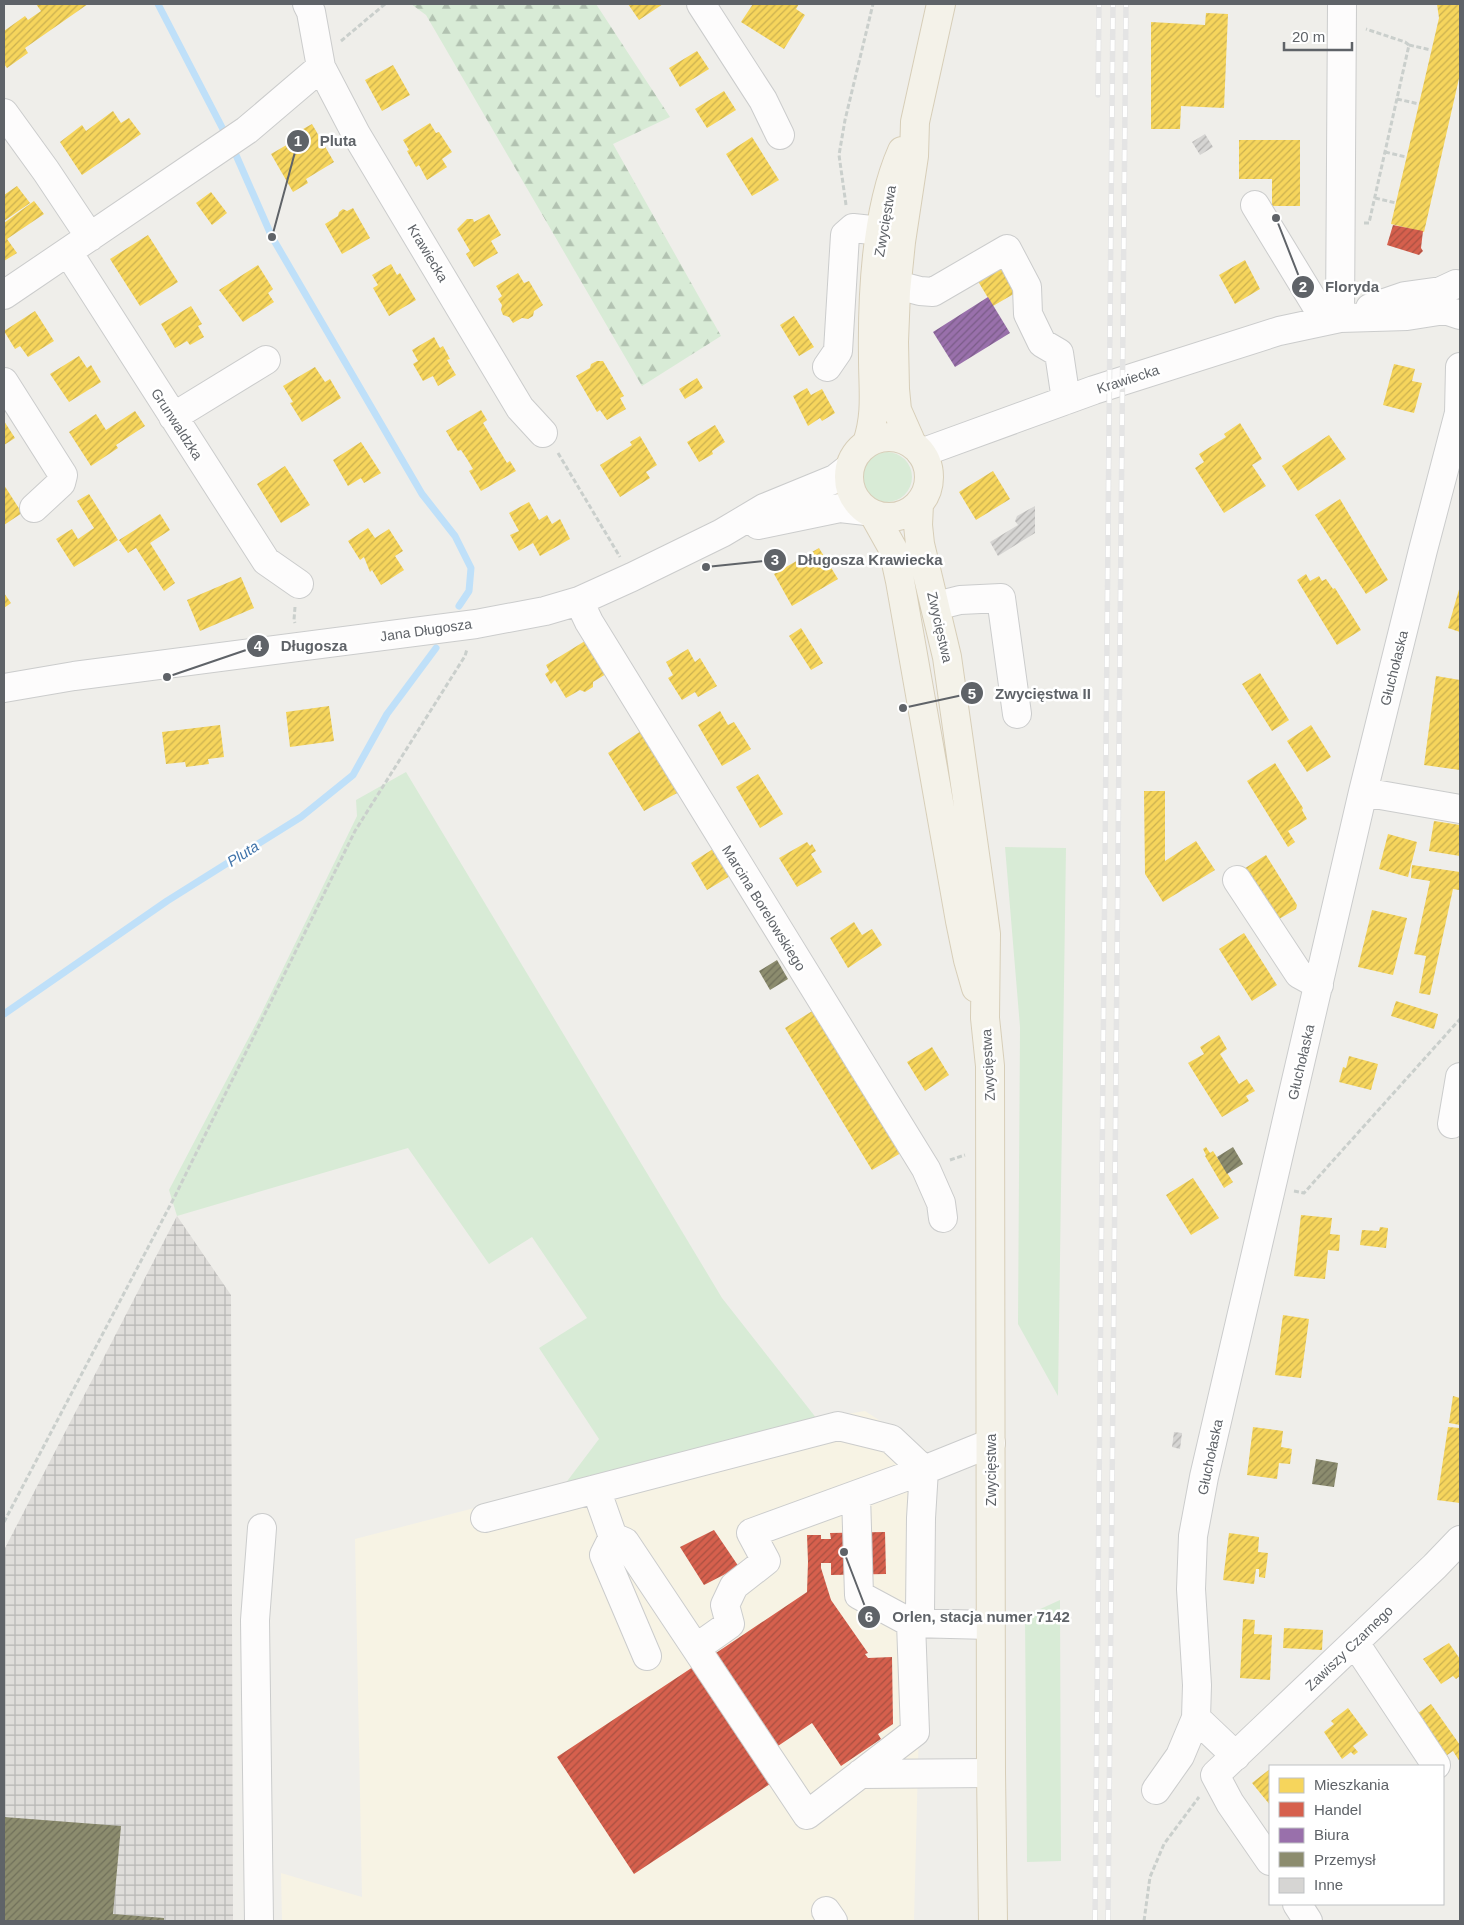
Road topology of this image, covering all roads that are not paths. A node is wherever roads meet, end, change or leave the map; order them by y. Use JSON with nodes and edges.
{"nodes":[{"id":1,"x":307,"y":4,"type":"edge"},
{"id":2,"x":701,"y":4,"type":"edge"},
{"id":3,"x":941,"y":4,"type":"edge"},
{"id":4,"x":1342,"y":16,"type":"edge"},
{"id":5,"x":321,"y":67,"type":"junction"},
{"id":6,"x":4,"y":114,"type":"edge"},
{"id":7,"x":915,"y":122,"type":"junction"},
{"id":8,"x":780,"y":135,"type":"dead end"},
{"id":9,"x":1255,"y":205,"type":"dead end"},
{"id":10,"x":882,"y":231,"type":"junction"},
{"id":11,"x":79,"y":244,"type":"junction"},
{"id":12,"x":1458,"y":279,"type":"edge"},
{"id":13,"x":897,"y":285,"type":"junction"},
{"id":14,"x":4,"y":295,"type":"edge"},
{"id":15,"x":1460,"y":311,"type":"edge"},
{"id":16,"x":1460,"y":315,"type":"edge"},
{"id":17,"x":1332,"y":319,"type":"junction"},
{"id":18,"x":266,"y":360,"type":"dead end"},
{"id":19,"x":827,"y":367,"type":"dead end"},
{"id":20,"x":1460,"y":367,"type":"edge"},
{"id":21,"x":4,"y":382,"type":"edge"},
{"id":22,"x":1066,"y":400,"type":"junction"},
{"id":23,"x":1459,"y":411,"type":"edge"},
{"id":24,"x":172,"y":417,"type":"junction"},
{"id":25,"x":543,"y":433,"type":"road end"},
{"id":26,"x":868,"y":443,"type":"junction"},
{"id":27,"x":916,"y":448,"type":"junction"},
{"id":28,"x":849,"y":468,"type":"junction"},
{"id":29,"x":918,"y":504,"type":"junction"},
{"id":30,"x":34,"y":508,"type":"dead end"},
{"id":31,"x":870,"y":513,"type":"junction"},
{"id":32,"x":722,"y":532,"type":"junction"},
{"id":33,"x":299,"y":584,"type":"road end"},
{"id":34,"x":579,"y":601,"type":"junction"},
{"id":35,"x":936,"y":606,"type":"junction"},
{"id":36,"x":4,"y":688,"type":"edge"},
{"id":37,"x":1017,"y":714,"type":"dead end"},
{"id":38,"x":1363,"y":792,"type":"junction"},
{"id":39,"x":1460,"y":809,"type":"edge"},
{"id":40,"x":1237,"y":880,"type":"dead end"},
{"id":41,"x":1318,"y":985,"type":"junction"},
{"id":42,"x":985,"y":1018,"type":"junction"},
{"id":43,"x":1460,"y":1076,"type":"edge"},
{"id":44,"x":1455,"y":1118,"type":"edge"},
{"id":45,"x":943,"y":1218,"type":"dead end"},
{"id":46,"x":991,"y":1443,"type":"junction"},
{"id":47,"x":924,"y":1470,"type":"junction"},
{"id":48,"x":596,"y":1489,"type":"junction"},
{"id":49,"x":856,"y":1495,"type":"junction"},
{"id":50,"x":485,"y":1518,"type":"dead end"},
{"id":51,"x":262,"y":1528,"type":"dead end"},
{"id":52,"x":613,"y":1537,"type":"junction"},
{"id":53,"x":1460,"y":1540,"type":"edge"},
{"id":54,"x":911,"y":1623,"type":"junction"},
{"id":55,"x":990,"y":1625,"type":"junction"},
{"id":56,"x":1355,"y":1643,"type":"junction"},
{"id":57,"x":696,"y":1648,"type":"junction"},
{"id":58,"x":647,"y":1656,"type":"dead end"},
{"id":59,"x":1196,"y":1718,"type":"junction"},
{"id":60,"x":1236,"y":1756,"type":"junction"},
{"id":61,"x":1436,"y":1765,"type":"dead end"},
{"id":62,"x":991,"y":1773,"type":"junction"},
{"id":63,"x":860,"y":1774,"type":"junction"},
{"id":64,"x":1156,"y":1790,"type":"dead end"},
{"id":65,"x":1269,"y":1860,"type":"edge"},
{"id":66,"x":1298,"y":1905,"type":"edge"},
{"id":67,"x":259,"y":1921,"type":"edge"},
{"id":68,"x":993,"y":1921,"type":"edge"},
{"id":69,"x":1308,"y":1921,"type":"edge"}],
"edges":[{"from":1,"to":5,"type":"street","name":"Krawiecka"},
{"from":2,"to":8,"type":"street"},
{"from":3,"to":7,"type":"main road","name":"Zwycięstwa"},
{"from":4,"to":17,"type":"street"},
{"from":5,"to":11,"type":"street"},
{"from":5,"to":25,"type":"street","name":"Krawiecka"},
{"from":6,"to":11,"type":"street","name":"Grunwaldzka"},
{"from":7,"to":10,"type":"main road","name":"Zwycięstwa"},
{"from":7,"to":13,"type":"main road","name":"Zwycięstwa"},
{"from":9,"to":17,"type":"street"},
{"from":10,"to":19,"type":"street"},
{"from":10,"to":26,"type":"main road","name":"Zwycięstwa"},
{"from":11,"to":14,"type":"street"},
{"from":11,"to":24,"type":"street","name":"Grunwaldzka"},
{"from":12,"to":15,"type":"street"},
{"from":12,"to":17,"type":"street","name":"Krawiecka"},
{"from":13,"to":22,"type":"street"},
{"from":13,"to":27,"type":"main road","name":"Zwycięstwa"},
{"from":16,"to":17,"type":"street","name":"Krawiecka"},
{"from":17,"to":22,"type":"street","name":"Krawiecka"},
{"from":18,"to":24,"type":"street"},
{"from":20,"to":23,"type":"street","name":"Głuchołaska"},
{"from":21,"to":30,"type":"street"},
{"from":22,"to":27,"type":"street","name":"Krawiecka"},
{"from":23,"to":38,"type":"street","name":"Głuchołaska"},
{"from":24,"to":33,"type":"street","name":"Grunwaldzka"},
{"from":26,"to":27,"type":"main road"},
{"from":26,"to":28,"type":"main road"},
{"from":27,"to":29,"type":"main road"},
{"from":28,"to":31,"type":"main road"},
{"from":28,"to":32,"type":"street"},
{"from":29,"to":31,"type":"main road"},
{"from":29,"to":35,"type":"main road","name":"Zwycięstwa"},
{"from":31,"to":32,"type":"street"},
{"from":31,"to":42,"type":"main road","name":"Zwycięstwa"},
{"from":32,"to":34,"type":"street"},
{"from":34,"to":36,"type":"street","name":"Jana Długosza"},
{"from":34,"to":45,"type":"street","name":"Marcina Borelowskiego"},
{"from":35,"to":37,"type":"street"},
{"from":35,"to":42,"type":"main road","name":"Zwycięstwa"},
{"from":38,"to":39,"type":"street"},
{"from":38,"to":41,"type":"street","name":"Głuchołaska"},
{"from":40,"to":41,"type":"street"},
{"from":41,"to":59,"type":"street","name":"Głuchołaska"},
{"from":42,"to":46,"type":"main road","name":"Zwycięstwa"},
{"from":43,"to":44,"type":"street"},
{"from":46,"to":47,"type":"street"},
{"from":46,"to":55,"type":"main road","name":"Zwycięstwa"},
{"from":47,"to":48,"type":"street"},
{"from":47,"to":49,"type":"street"},
{"from":47,"to":54,"type":"street"},
{"from":48,"to":50,"type":"street"},
{"from":48,"to":52,"type":"street"},
{"from":49,"to":54,"type":"street"},
{"from":49,"to":57,"type":"street"},
{"from":51,"to":67,"type":"street"},
{"from":52,"to":57,"type":"street"},
{"from":52,"to":58,"type":"street"},
{"from":53,"to":56,"type":"street","name":"Zawiszy Czarnego"},
{"from":54,"to":55,"type":"street"},
{"from":54,"to":63,"type":"street"},
{"from":55,"to":62,"type":"main road","name":"Zwycięstwa"},
{"from":56,"to":60,"type":"street","name":"Zawiszy Czarnego"},
{"from":56,"to":61,"type":"street"},
{"from":57,"to":63,"type":"street"},
{"from":59,"to":60,"type":"street"},
{"from":59,"to":64,"type":"street"},
{"from":60,"to":65,"type":"street","name":"Zawiszy Czarnego"},
{"from":62,"to":63,"type":"street"},
{"from":62,"to":68,"type":"main road","name":"Zwycięstwa"},
{"from":66,"to":69,"type":"street"}]}
